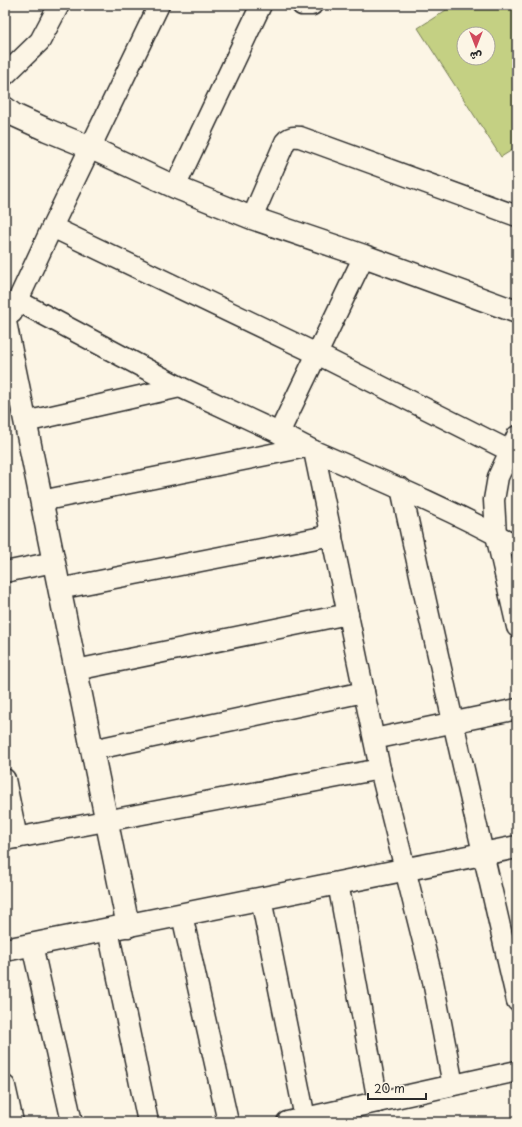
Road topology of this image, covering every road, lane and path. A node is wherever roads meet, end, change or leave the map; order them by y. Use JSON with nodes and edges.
{"nodes":[{"id":1,"x":60,"y":5,"type":"edge"},
{"id":2,"x":159,"y":5,"type":"edge"},
{"id":3,"x":261,"y":5,"type":"edge"},
{"id":4,"x":302,"y":5,"type":"edge"},
{"id":5,"x":312,"y":5,"type":"edge"},
{"id":6,"x":5,"y":75,"type":"edge"},
{"id":7,"x":5,"y":108,"type":"edge"},
{"id":8,"x":91,"y":148,"type":"junction"},
{"id":9,"x":176,"y":187,"type":"junction"},
{"id":10,"x":517,"y":216,"type":"edge"},
{"id":11,"x":252,"y":218,"type":"junction"},
{"id":12,"x":52,"y":227,"type":"junction"},
{"id":13,"x":364,"y":256,"type":"junction"},
{"id":14,"x":18,"y":301,"type":"junction"},
{"id":15,"x":517,"y":312,"type":"edge"},
{"id":16,"x":5,"y":325,"type":"edge"},
{"id":17,"x":317,"y":354,"type":"junction"},
{"id":18,"x":180,"y":387,"type":"junction"},
{"id":19,"x":25,"y":422,"type":"junction"},
{"id":20,"x":279,"y":433,"type":"junction"},
{"id":21,"x":513,"y":444,"type":"edge"},
{"id":22,"x":310,"y":449,"type":"junction"},
{"id":23,"x":401,"y":488,"type":"junction"},
{"id":24,"x":41,"y":501,"type":"junction"},
{"id":25,"x":332,"y":535,"type":"junction"},
{"id":26,"x":496,"y":535,"type":"junction"},
{"id":27,"x":517,"y":546,"type":"edge"},
{"id":28,"x":54,"y":562,"type":"junction"},
{"id":29,"x":5,"y":572,"type":"edge"},
{"id":30,"x":59,"y":589,"type":"junction"},
{"id":31,"x":348,"y":614,"type":"junction"},
{"id":32,"x":517,"y":627,"type":"edge"},
{"id":33,"x":76,"y":670,"type":"junction"},
{"id":34,"x":364,"y":692,"type":"junction"},
{"id":35,"x":517,"y":709,"type":"edge"},
{"id":36,"x":452,"y":724,"type":"junction"},
{"id":37,"x":374,"y":739,"type":"junction"},
{"id":38,"x":92,"y":750,"type":"junction"},
{"id":39,"x":380,"y":769,"type":"junction"},
{"id":40,"x":5,"y":779,"type":"edge"},
{"id":41,"x":106,"y":820,"type":"junction"},
{"id":42,"x":11,"y":839,"type":"edge"},
{"id":43,"x":517,"y":847,"type":"edge"},
{"id":44,"x":483,"y":854,"type":"junction"},
{"id":45,"x":406,"y":870,"type":"junction"},
{"id":46,"x":338,"y":883,"type":"junction"},
{"id":47,"x":261,"y":899,"type":"junction"},
{"id":48,"x":182,"y":915,"type":"junction"},
{"id":49,"x":118,"y":928,"type":"junction"},
{"id":50,"x":32,"y":945,"type":"junction"},
{"id":51,"x":5,"y":950,"type":"edge"},
{"id":52,"x":517,"y":1001,"type":"edge"},
{"id":53,"x":517,"y":1071,"type":"edge"},
{"id":54,"x":453,"y":1085,"type":"junction"},
{"id":55,"x":5,"y":1086,"type":"edge"},
{"id":56,"x":378,"y":1102,"type":"junction"},
{"id":57,"x":299,"y":1121,"type":"edge"},
{"id":58,"x":13,"y":1122,"type":"edge"},
{"id":59,"x":72,"y":1122,"type":"edge"},
{"id":60,"x":148,"y":1122,"type":"edge"},
{"id":61,"x":228,"y":1122,"type":"edge"}],
"edges":[{"from":1,"to":6,"type":"street"},
{"from":2,"to":8,"type":"street"},
{"from":3,"to":9,"type":"street"},
{"from":4,"to":5,"type":"street"},
{"from":7,"to":8,"type":"street"},
{"from":8,"to":9,"type":"street"},
{"from":8,"to":12,"type":"street"},
{"from":9,"to":11,"type":"street"},
{"from":10,"to":11,"type":"street"},
{"from":11,"to":13,"type":"street"},
{"from":12,"to":14,"type":"street"},
{"from":12,"to":17,"type":"street"},
{"from":13,"to":15,"type":"street"},
{"from":13,"to":17,"type":"street"},
{"from":14,"to":16,"type":"street"},
{"from":14,"to":18,"type":"street"},
{"from":16,"to":19,"type":"street"},
{"from":17,"to":20,"type":"street"},
{"from":17,"to":21,"type":"street"},
{"from":18,"to":19,"type":"street"},
{"from":18,"to":20,"type":"street"},
{"from":19,"to":24,"type":"street"},
{"from":20,"to":22,"type":"street"},
{"from":21,"to":26,"type":"street"},
{"from":22,"to":23,"type":"street"},
{"from":22,"to":24,"type":"street"},
{"from":22,"to":25,"type":"street"},
{"from":23,"to":26,"type":"street"},
{"from":23,"to":36,"type":"street"},
{"from":24,"to":28,"type":"street"},
{"from":25,"to":30,"type":"street"},
{"from":25,"to":31,"type":"street"},
{"from":26,"to":27,"type":"street"},
{"from":26,"to":32,"type":"street"},
{"from":28,"to":29,"type":"street"},
{"from":28,"to":30,"type":"street"},
{"from":30,"to":33,"type":"street"},
{"from":31,"to":33,"type":"street"},
{"from":31,"to":34,"type":"street"},
{"from":33,"to":38,"type":"street"},
{"from":34,"to":37,"type":"street"},
{"from":34,"to":38,"type":"street"},
{"from":35,"to":36,"type":"street"},
{"from":36,"to":37,"type":"street"},
{"from":36,"to":44,"type":"street"},
{"from":37,"to":39,"type":"street"},
{"from":38,"to":41,"type":"street"},
{"from":39,"to":41,"type":"street"},
{"from":39,"to":45,"type":"street"},
{"from":40,"to":42,"type":"street"},
{"from":41,"to":42,"type":"street"},
{"from":41,"to":49,"type":"street"},
{"from":43,"to":44,"type":"street"},
{"from":44,"to":45,"type":"street"},
{"from":44,"to":52,"type":"street"},
{"from":45,"to":46,"type":"street"},
{"from":45,"to":54,"type":"street"},
{"from":46,"to":47,"type":"street"},
{"from":46,"to":56,"type":"street"},
{"from":47,"to":48,"type":"street"},
{"from":47,"to":57,"type":"street"},
{"from":48,"to":49,"type":"street"},
{"from":48,"to":61,"type":"street"},
{"from":49,"to":50,"type":"street"},
{"from":49,"to":60,"type":"street"},
{"from":50,"to":51,"type":"street"},
{"from":50,"to":59,"type":"street"},
{"from":53,"to":54,"type":"street"},
{"from":54,"to":56,"type":"street"},
{"from":55,"to":58,"type":"street"},
{"from":56,"to":57,"type":"street"}]}
